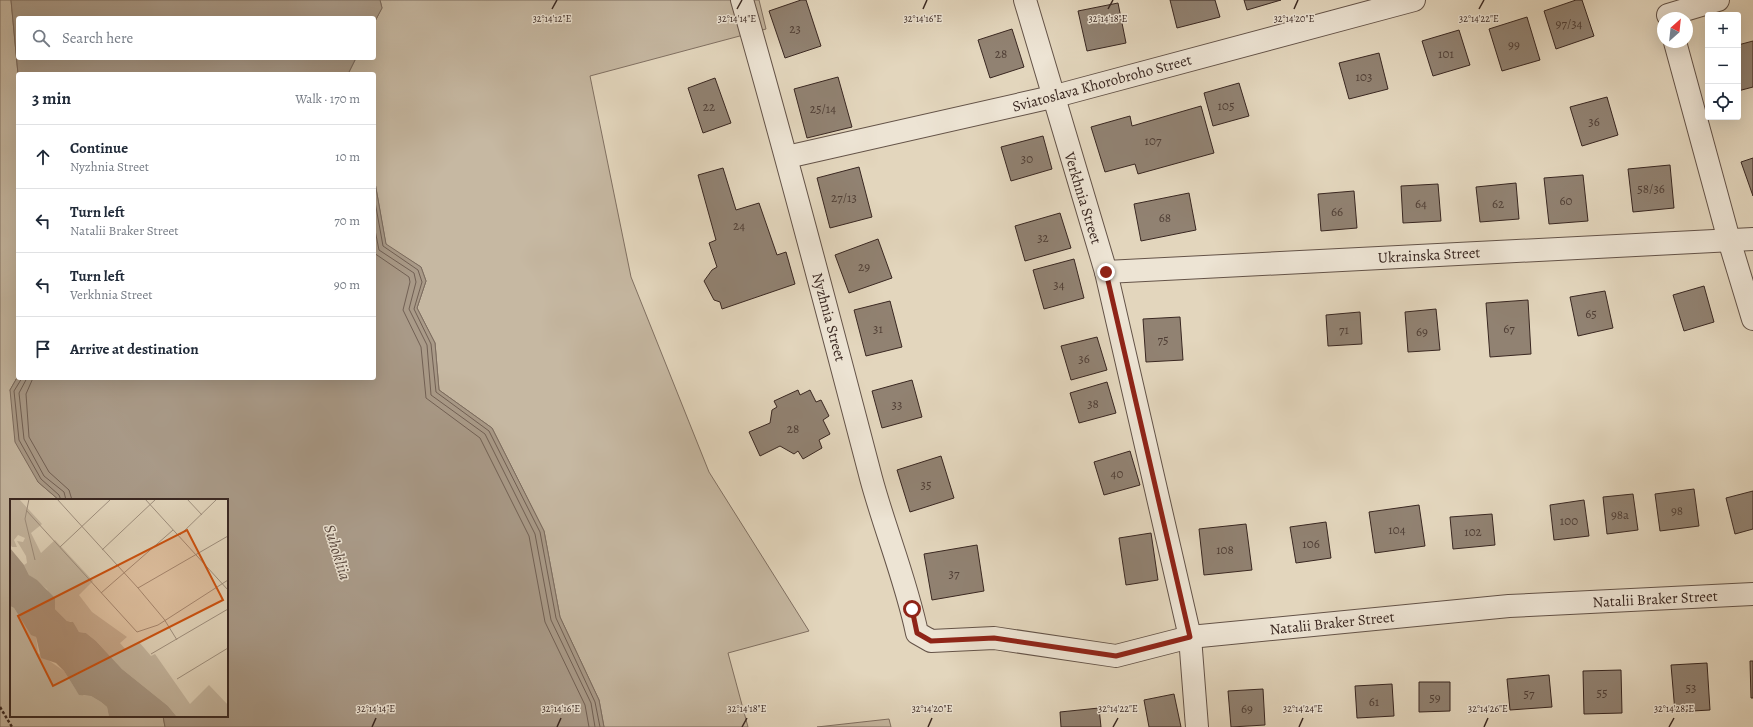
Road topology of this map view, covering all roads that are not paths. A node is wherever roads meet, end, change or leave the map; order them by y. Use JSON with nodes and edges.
{"nodes":[{"id":1,"x":742,"y":0,"type":"edge"},
{"id":2,"x":1025,"y":0,"type":"edge"},
{"id":3,"x":1414,"y":0,"type":"edge"},
{"id":4,"x":1718,"y":0,"type":"edge"},
{"id":5,"x":1666,"y":11,"type":"edge"},
{"id":6,"x":1677,"y":48,"type":"edge"},
{"id":7,"x":1052,"y":97,"type":"junction"},
{"id":8,"x":787,"y":157,"type":"junction"},
{"id":9,"x":1753,"y":239,"type":"edge"},
{"id":10,"x":1729,"y":240,"type":"junction"},
{"id":11,"x":1106,"y":272,"type":"junction"},
{"id":12,"x":1753,"y":319,"type":"edge"},
{"id":13,"x":1753,"y":594,"type":"edge"},
{"id":14,"x":917,"y":633,"type":"joint"},
{"id":15,"x":1190,"y":637,"type":"junction"},
{"id":16,"x":1197,"y":727,"type":"edge"}],
"edges":[{"from":1,"to":8,"type":"street","name":"Nyzhnia Street"},
{"from":2,"to":7,"type":"street","name":"Verkhnia Street"},
{"from":3,"to":7,"type":"street","name":"Sviatoslava Khorobroho Street"},
{"from":4,"to":5,"type":"street"},
{"from":6,"to":10,"type":"street"},
{"from":7,"to":8,"type":"street","name":"Sviatoslava Khorobroho Street"},
{"from":7,"to":11,"type":"street","name":"Verkhnia Street"},
{"from":8,"to":14,"type":"street","name":"Nyzhnia Street"},
{"from":9,"to":10,"type":"street","name":"Ukrainska Street"},
{"from":10,"to":11,"type":"street","name":"Ukrainska Street"},
{"from":10,"to":12,"type":"street"},
{"from":11,"to":15,"type":"street","name":"Verkhnia Street"},
{"from":13,"to":15,"type":"street","name":"Natalii Braker Street"},
{"from":14,"to":15,"type":"street","name":"Natalii Braker Street"},
{"from":15,"to":16,"type":"street","name":"Verkhnia Street"}]}
